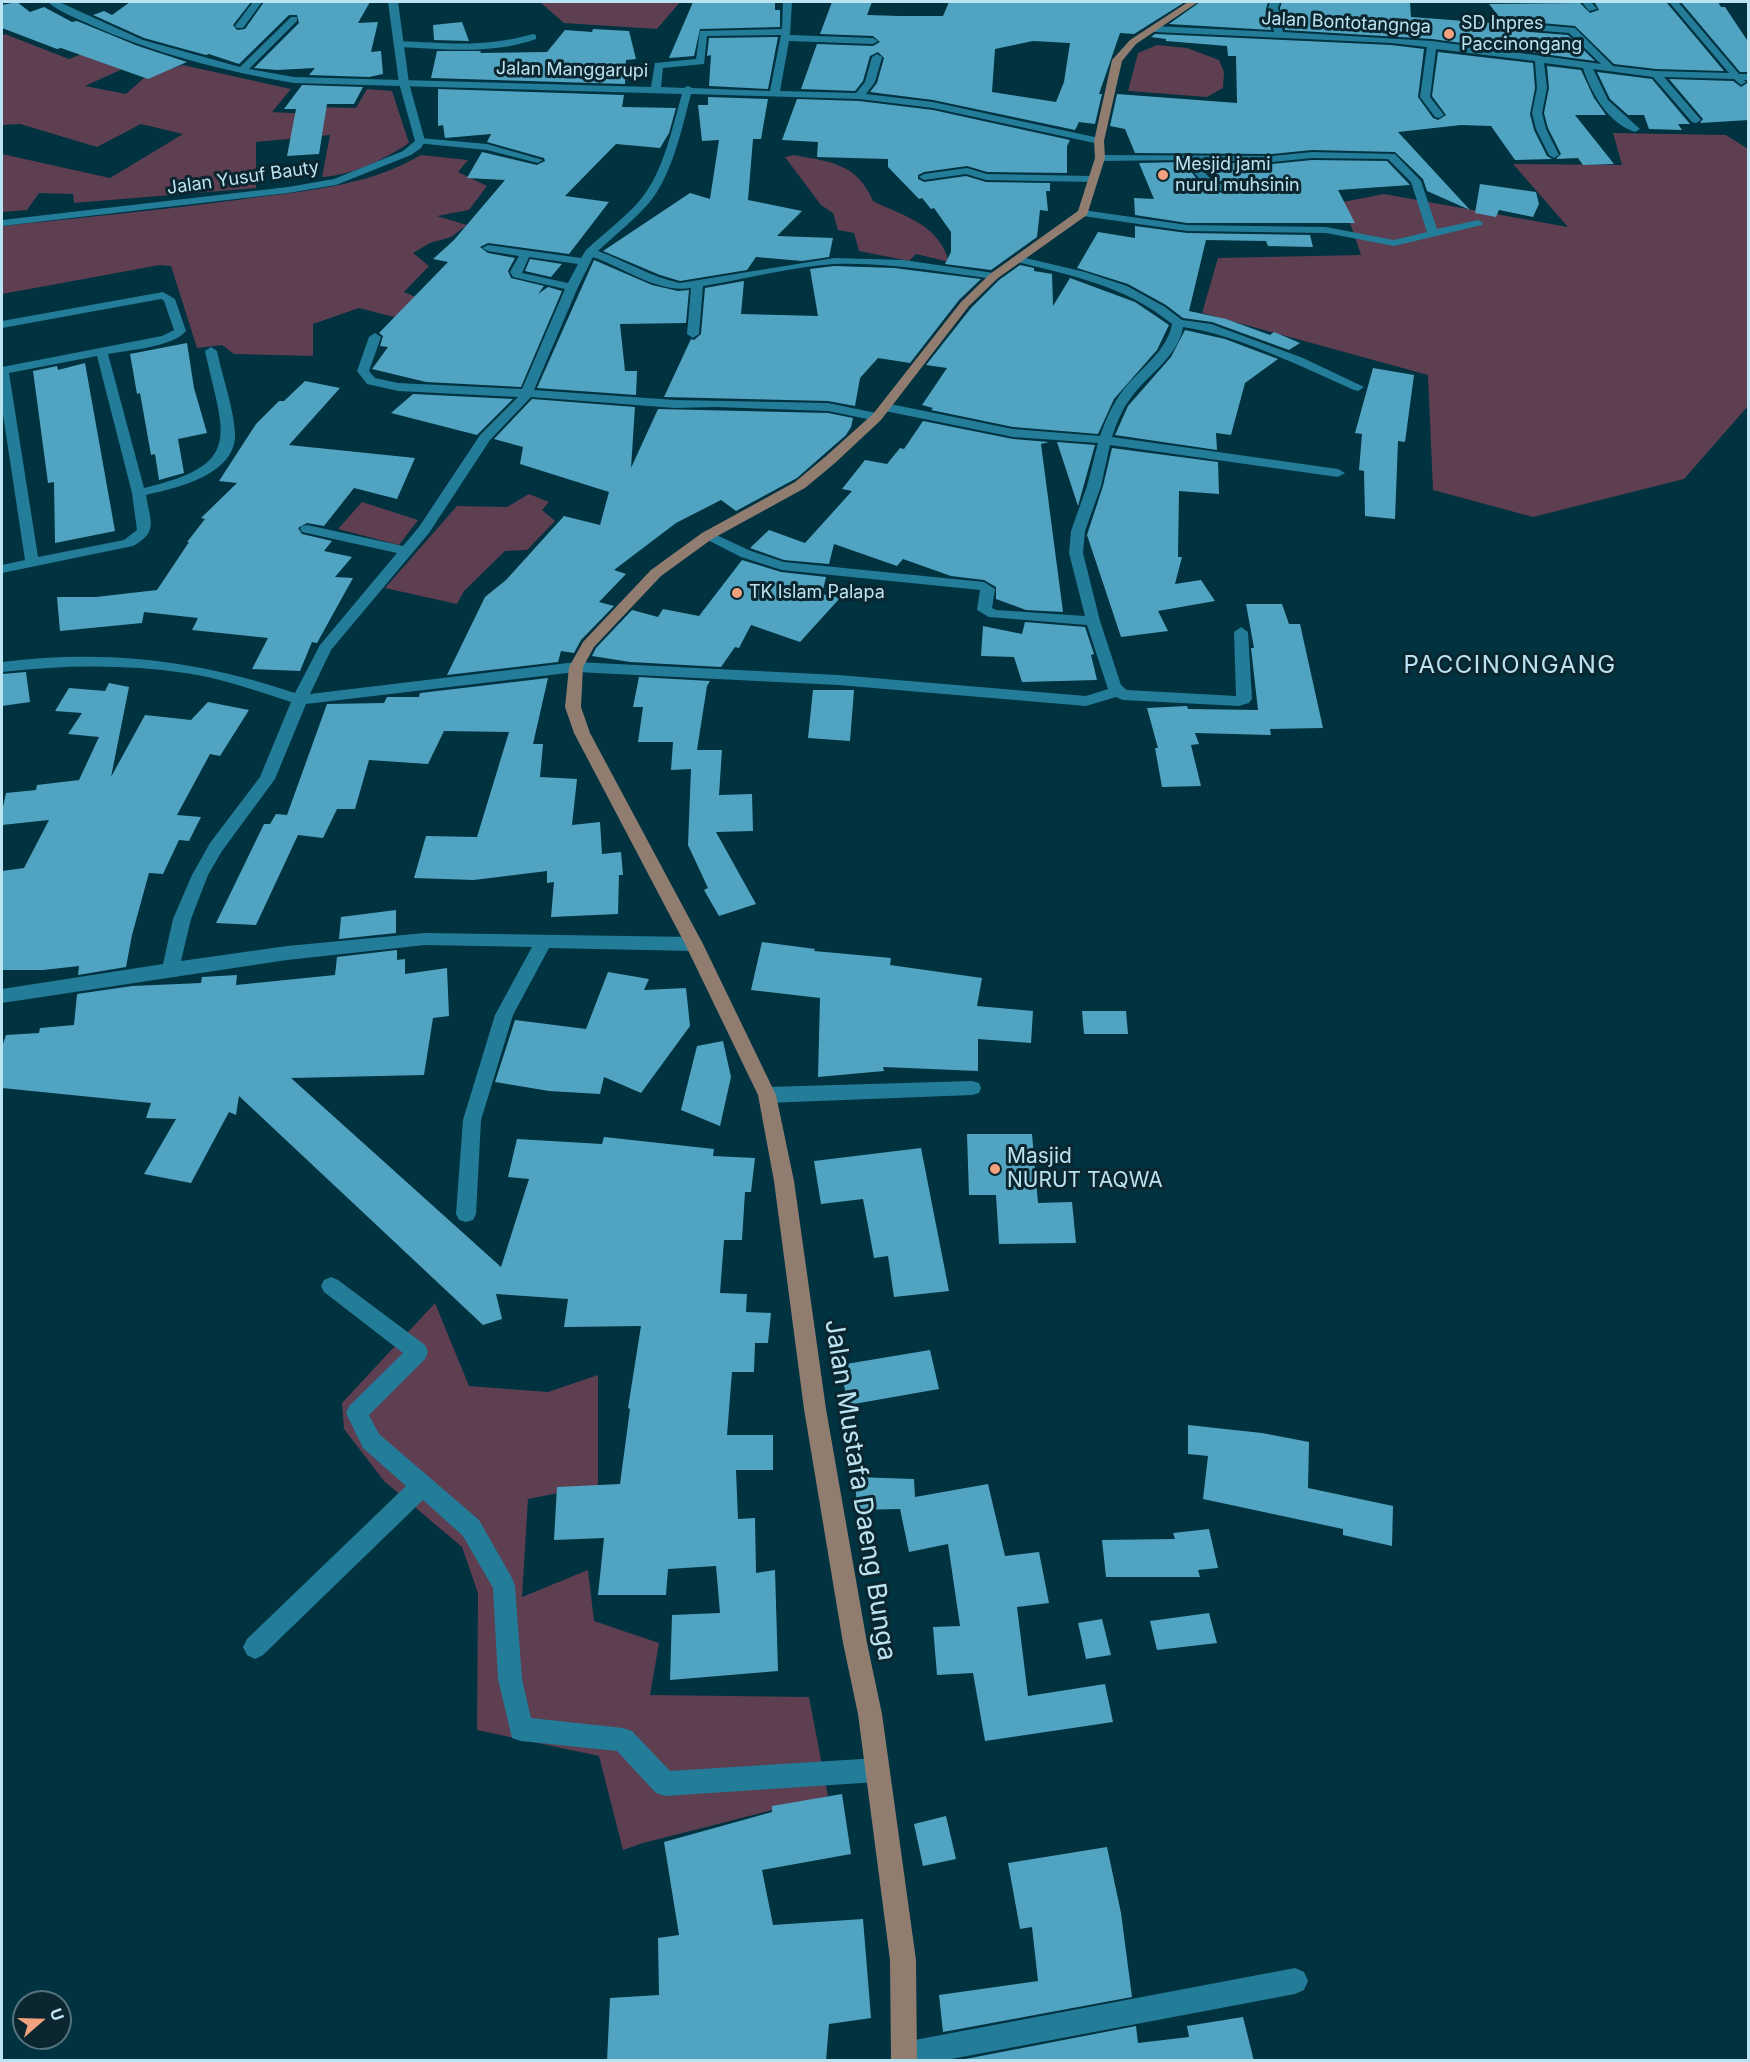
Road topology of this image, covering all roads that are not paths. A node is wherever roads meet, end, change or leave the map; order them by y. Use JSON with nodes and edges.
{"nodes":[{"id":1,"x":257,"y":2,"type":"edge"},
{"id":2,"x":393,"y":2,"type":"edge"},
{"id":3,"x":789,"y":2,"type":"edge"},
{"id":4,"x":1192,"y":2,"type":"edge"},
{"id":5,"x":1275,"y":2,"type":"edge"},
{"id":6,"x":1674,"y":2,"type":"edge"},
{"id":7,"x":65,"y":3,"type":"edge"},
{"id":8,"x":294,"y":19,"type":"dead end"},
{"id":9,"x":240,"y":26,"type":"dead end"},
{"id":10,"x":1530,"y":27,"type":"dead end"},
{"id":11,"x":1155,"y":29,"type":"junction"},
{"id":12,"x":785,"y":35,"type":"junction"},
{"id":13,"x":1279,"y":35,"type":"junction"},
{"id":14,"x":532,"y":37,"type":"dead end"},
{"id":15,"x":873,"y":41,"type":"dead end"},
{"id":16,"x":398,"y":44,"type":"junction"},
{"id":17,"x":1432,"y":44,"type":"junction"},
{"id":18,"x":877,"y":57,"type":"dead end"},
{"id":19,"x":1539,"y":58,"type":"junction"},
{"id":20,"x":1587,"y":65,"type":"junction"},
{"id":21,"x":1610,"y":68,"type":"junction"},
{"id":22,"x":241,"y":71,"type":"junction"},
{"id":23,"x":1656,"y":74,"type":"junction"},
{"id":24,"x":1736,"y":77,"type":"junction"},
{"id":25,"x":1749,"y":77,"type":"edge"},
{"id":26,"x":697,"y":79,"type":"junction"},
{"id":27,"x":404,"y":83,"type":"junction"},
{"id":28,"x":656,"y":89,"type":"junction"},
{"id":29,"x":1749,"y":89,"type":"edge"},
{"id":30,"x":775,"y":92,"type":"junction"},
{"id":31,"x":859,"y":96,"type":"junction"},
{"id":32,"x":1440,"y":115,"type":"dead end"},
{"id":33,"x":1696,"y":120,"type":"dead end"},
{"id":34,"x":1635,"y":129,"type":"dead end"},
{"id":35,"x":420,"y":141,"type":"junction"},
{"id":36,"x":1099,"y":141,"type":"junction"},
{"id":37,"x":1554,"y":155,"type":"dead end"},
{"id":38,"x":1188,"y":157,"type":"junction"},
{"id":39,"x":1100,"y":158,"type":"junction"},
{"id":40,"x":538,"y":160,"type":"dead end"},
{"id":41,"x":924,"y":177,"type":"dead end"},
{"id":42,"x":1092,"y":179,"type":"junction"},
{"id":43,"x":1260,"y":187,"type":"dead end"},
{"id":44,"x":1083,"y":213,"type":"junction"},
{"id":45,"x":2,"y":223,"type":"edge"},
{"id":46,"x":1478,"y":223,"type":"dead end"},
{"id":47,"x":1433,"y":234,"type":"junction"},
{"id":48,"x":488,"y":248,"type":"dead end"},
{"id":49,"x":525,"y":253,"type":"junction"},
{"id":50,"x":587,"y":257,"type":"junction"},
{"id":51,"x":1017,"y":259,"type":"junction"},
{"id":52,"x":994,"y":276,"type":"junction"},
{"id":53,"x":697,"y":284,"type":"junction"},
{"id":54,"x":572,"y":287,"type":"junction"},
{"id":55,"x":2,"y":324,"type":"edge"},
{"id":56,"x":1178,"y":324,"type":"junction"},
{"id":57,"x":693,"y":334,"type":"dead end"},
{"id":58,"x":375,"y":337,"type":"dead end"},
{"id":59,"x":211,"y":351,"type":"dead end"},
{"id":60,"x":102,"y":352,"type":"junction"},
{"id":61,"x":2,"y":371,"type":"edge"},
{"id":62,"x":1358,"y":387,"type":"dead end"},
{"id":63,"x":527,"y":393,"type":"junction"},
{"id":64,"x":881,"y":412,"type":"junction"},
{"id":65,"x":1104,"y":440,"type":"junction"},
{"id":66,"x":1338,"y":473,"type":"dead end"},
{"id":67,"x":139,"y":493,"type":"junction"},
{"id":68,"x":307,"y":529,"type":"dead end"},
{"id":69,"x":707,"y":536,"type":"junction"},
{"id":70,"x":407,"y":551,"type":"junction"},
{"id":71,"x":32,"y":562,"type":"junction"},
{"id":72,"x":2,"y":569,"type":"edge"},
{"id":73,"x":1093,"y":621,"type":"junction"},
{"id":74,"x":1241,"y":633,"type":"dead end"},
{"id":75,"x":2,"y":667,"type":"edge"},
{"id":76,"x":576,"y":667,"type":"junction"},
{"id":77,"x":1118,"y":692,"type":"junction"},
{"id":78,"x":300,"y":700,"type":"junction"},
{"id":79,"x":544,"y":942,"type":"junction"},
{"id":80,"x":694,"y":944,"type":"junction"},
{"id":81,"x":170,"y":969,"type":"junction"},
{"id":82,"x":2,"y":996,"type":"edge"},
{"id":83,"x":972,"y":1088,"type":"dead end"},
{"id":84,"x":767,"y":1095,"type":"junction"},
{"id":85,"x":466,"y":1214,"type":"dead end"},
{"id":86,"x":331,"y":1286,"type":"dead end"},
{"id":87,"x":422,"y":1486,"type":"junction"},
{"id":88,"x":255,"y":1647,"type":"dead end"},
{"id":89,"x":877,"y":1770,"type":"junction"},
{"id":90,"x":1296,"y":1981,"type":"dead end"},
{"id":91,"x":904,"y":2058,"type":"edge"}],
"edges":[{"from":1,"to":9,"type":"street"},
{"from":2,"to":16,"type":"street"},
{"from":3,"to":12,"type":"street"},
{"from":4,"to":11,"type":"main road"},
{"from":5,"to":13,"type":"street"},
{"from":6,"to":24,"type":"street"},
{"from":7,"to":22,"type":"street","name":"Jalan Manggarupi"},
{"from":8,"to":22,"type":"street"},
{"from":10,"to":21,"type":"street"},
{"from":11,"to":13,"type":"street","name":"Jalan Bontotangnga"},
{"from":11,"to":36,"type":"main road"},
{"from":12,"to":15,"type":"street"},
{"from":12,"to":26,"type":"street"},
{"from":12,"to":30,"type":"street"},
{"from":13,"to":17,"type":"street","name":"Jalan Bontotangnga"},
{"from":14,"to":16,"type":"street"},
{"from":16,"to":27,"type":"street"},
{"from":17,"to":19,"type":"street","name":"Jalan Bontotangnga"},
{"from":17,"to":32,"type":"street"},
{"from":18,"to":31,"type":"street"},
{"from":19,"to":20,"type":"street","name":"Jalan Bontotangnga"},
{"from":19,"to":37,"type":"street"},
{"from":20,"to":21,"type":"street","name":"Jalan Bontotangnga"},
{"from":20,"to":34,"type":"street"},
{"from":21,"to":23,"type":"street","name":"Jalan Bontotangnga"},
{"from":22,"to":27,"type":"street","name":"Jalan Manggarupi"},
{"from":23,"to":24,"type":"street","name":"Jalan Bontotangnga"},
{"from":23,"to":33,"type":"street"},
{"from":24,"to":25,"type":"street","name":"Jalan Bontotangnga"},
{"from":24,"to":29,"type":"street"},
{"from":26,"to":28,"type":"street","name":"Jalan Manggarupi"},
{"from":26,"to":28,"type":"street"},
{"from":26,"to":30,"type":"street","name":"Jalan Manggarupi"},
{"from":26,"to":50,"type":"street"},
{"from":27,"to":28,"type":"street","name":"Jalan Manggarupi"},
{"from":27,"to":35,"type":"street"},
{"from":30,"to":31,"type":"street","name":"Jalan Manggarupi"},
{"from":31,"to":36,"type":"street","name":"Jalan Manggarupi"},
{"from":35,"to":40,"type":"street"},
{"from":35,"to":45,"type":"street","name":"Jalan Yusuf Bauty"},
{"from":36,"to":39,"type":"main road"},
{"from":38,"to":39,"type":"street"},
{"from":38,"to":43,"type":"street"},
{"from":38,"to":47,"type":"street"},
{"from":39,"to":42,"type":"main road"},
{"from":41,"to":42,"type":"street"},
{"from":42,"to":44,"type":"main road"},
{"from":44,"to":47,"type":"street"},
{"from":44,"to":51,"type":"main road"},
{"from":46,"to":47,"type":"street"},
{"from":48,"to":49,"type":"street"},
{"from":49,"to":50,"type":"street"},
{"from":49,"to":54,"type":"street"},
{"from":50,"to":53,"type":"street"},
{"from":50,"to":54,"type":"street"},
{"from":51,"to":52,"type":"main road"},
{"from":51,"to":56,"type":"street"},
{"from":52,"to":53,"type":"street"},
{"from":52,"to":64,"type":"main road"},
{"from":53,"to":57,"type":"street"},
{"from":54,"to":63,"type":"street"},
{"from":55,"to":60,"type":"street"},
{"from":56,"to":62,"type":"street"},
{"from":56,"to":65,"type":"street"},
{"from":58,"to":63,"type":"street"},
{"from":59,"to":67,"type":"street"},
{"from":60,"to":61,"type":"street"},
{"from":60,"to":67,"type":"street"},
{"from":61,"to":71,"type":"street"},
{"from":63,"to":64,"type":"street"},
{"from":63,"to":70,"type":"street"},
{"from":64,"to":65,"type":"street"},
{"from":64,"to":69,"type":"main road"},
{"from":65,"to":66,"type":"street"},
{"from":65,"to":73,"type":"street"},
{"from":67,"to":71,"type":"street"},
{"from":68,"to":70,"type":"street"},
{"from":69,"to":73,"type":"street"},
{"from":69,"to":76,"type":"main road"},
{"from":70,"to":78,"type":"street"},
{"from":71,"to":72,"type":"street"},
{"from":73,"to":77,"type":"street"},
{"from":74,"to":77,"type":"street"},
{"from":75,"to":78,"type":"street"},
{"from":76,"to":77,"type":"street"},
{"from":76,"to":78,"type":"street"},
{"from":76,"to":80,"type":"main road","name":"Jalan Mustafa Daeng Bunga"},
{"from":78,"to":81,"type":"street"},
{"from":79,"to":80,"type":"street"},
{"from":79,"to":81,"type":"street"},
{"from":79,"to":85,"type":"street"},
{"from":80,"to":84,"type":"main road","name":"Jalan Mustafa Daeng Bunga"},
{"from":81,"to":82,"type":"street"},
{"from":83,"to":84,"type":"street"},
{"from":84,"to":89,"type":"main road","name":"Jalan Mustafa Daeng Bunga"},
{"from":86,"to":87,"type":"street"},
{"from":87,"to":88,"type":"street"},
{"from":87,"to":89,"type":"street"},
{"from":89,"to":91,"type":"main road","name":"Jalan Mustafa Daeng Bunga"},
{"from":90,"to":91,"type":"street"}]}
